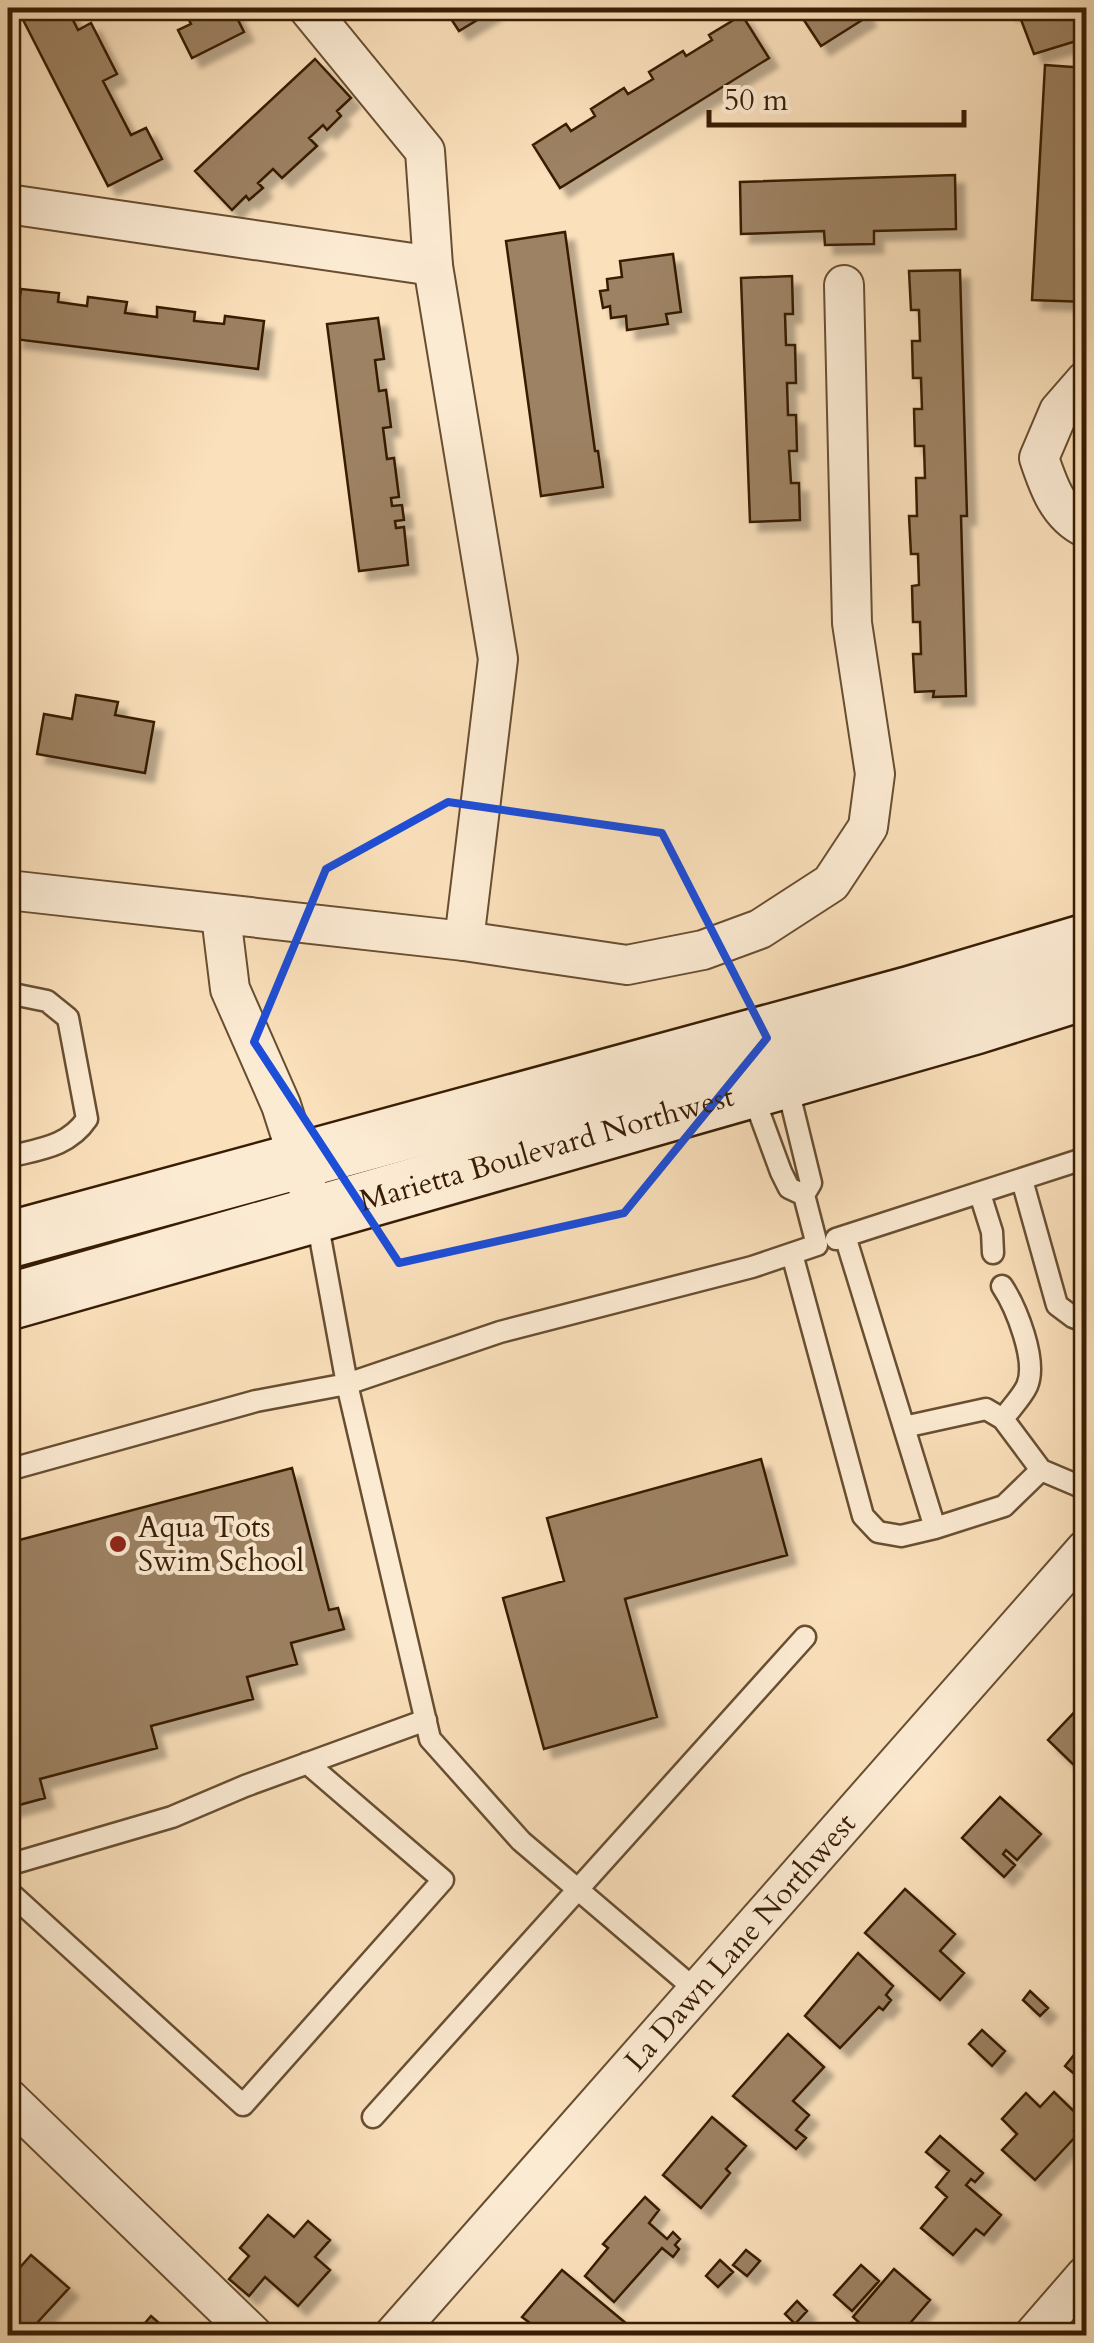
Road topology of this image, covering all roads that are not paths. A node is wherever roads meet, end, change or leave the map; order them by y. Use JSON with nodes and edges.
{"nodes":[{"id":1,"x":308,"y":8,"type":"edge"},
{"id":2,"x":8,"y":204,"type":"edge"},
{"id":3,"x":433,"y":266,"type":"junction"},
{"id":4,"x":844,"y":284,"type":"dead end"},
{"id":5,"x":1086,"y":380,"type":"edge"},
{"id":6,"x":1086,"y":528,"type":"edge"},
{"id":7,"x":8,"y":890,"type":"edge"},
{"id":8,"x":221,"y":916,"type":"junction"},
{"id":9,"x":464,"y":942,"type":"junction"},
{"id":10,"x":1086,"y":942,"type":"edge"},
{"id":11,"x":1086,"y":991,"type":"edge"},
{"id":12,"x":8,"y":994,"type":"edge"},
{"id":13,"x":768,"y":1084,"type":"junction"},
{"id":14,"x":8,"y":1156,"type":"edge"},
{"id":15,"x":1086,"y":1158,"type":"edge"},
{"id":16,"x":298,"y":1159,"type":"junction"},
{"id":17,"x":1022,"y":1180,"type":"junction"},
{"id":18,"x":980,"y":1194,"type":"junction"},
{"id":19,"x":804,"y":1195,"type":"junction"},
{"id":20,"x":315,"y":1212,"type":"junction"},
{"id":21,"x":845,"y":1236,"type":"junction"},
{"id":22,"x":8,"y":1240,"type":"edge"},
{"id":23,"x":818,"y":1245,"type":"junction"},
{"id":24,"x":997,"y":1246,"type":"dead end"},
{"id":25,"x":792,"y":1254,"type":"junction"},
{"id":26,"x":1011,"y":1290,"type":"dead end"},
{"id":27,"x":8,"y":1302,"type":"edge"},
{"id":28,"x":1086,"y":1322,"type":"edge"},
{"id":29,"x":347,"y":1384,"type":"junction"},
{"id":30,"x":1003,"y":1419,"type":"junction"},
{"id":31,"x":904,"y":1427,"type":"junction"},
{"id":32,"x":8,"y":1470,"type":"edge"},
{"id":33,"x":1041,"y":1470,"type":"junction"},
{"id":34,"x":1086,"y":1489,"type":"edge"},
{"id":35,"x":935,"y":1528,"type":"junction"},
{"id":36,"x":1086,"y":1549,"type":"edge"},
{"id":37,"x":805,"y":1637,"type":"dead end"},
{"id":38,"x":426,"y":1720,"type":"junction"},
{"id":39,"x":307,"y":1763,"type":"junction"},
{"id":40,"x":8,"y":1865,"type":"edge"},
{"id":41,"x":578,"y":1890,"type":"junction"},
{"id":42,"x":8,"y":1891,"type":"edge"},
{"id":43,"x":697,"y":1991,"type":"junction"},
{"id":44,"x":8,"y":2098,"type":"edge"},
{"id":45,"x":373,"y":2117,"type":"dead end"},
{"id":46,"x":1086,"y":2275,"type":"edge"},
{"id":47,"x":254,"y":2336,"type":"edge"},
{"id":48,"x":393,"y":2336,"type":"edge"},
{"id":49,"x":1033,"y":2336,"type":"edge"}],
"edges":[{"from":1,"to":3,"type":"street"},
{"from":2,"to":3,"type":"street"},
{"from":3,"to":9,"type":"street"},
{"from":4,"to":9,"type":"street"},
{"from":5,"to":6,"type":"street"},
{"from":7,"to":8,"type":"street"},
{"from":8,"to":9,"type":"street"},
{"from":8,"to":16,"type":"street"},
{"from":10,"to":16,"type":"main road"},
{"from":11,"to":13,"type":"main road","name":"Marietta Boulevard Northwest"},
{"from":12,"to":14,"type":"lane"},
{"from":13,"to":19,"type":"lane"},
{"from":13,"to":19,"type":"lane"},
{"from":13,"to":20,"type":"main road","name":"Marietta Boulevard Northwest"},
{"from":15,"to":17,"type":"lane"},
{"from":16,"to":20,"type":"street"},
{"from":16,"to":22,"type":"main road"},
{"from":17,"to":18,"type":"lane"},
{"from":17,"to":28,"type":"lane"},
{"from":18,"to":21,"type":"lane"},
{"from":18,"to":24,"type":"lane"},
{"from":19,"to":23,"type":"lane"},
{"from":20,"to":27,"type":"main road","name":"Marietta Boulevard Northwest"},
{"from":20,"to":29,"type":"lane"},
{"from":21,"to":23,"type":"lane"},
{"from":21,"to":31,"type":"lane"},
{"from":23,"to":25,"type":"lane"},
{"from":25,"to":29,"type":"lane"},
{"from":25,"to":35,"type":"lane"},
{"from":26,"to":30,"type":"lane"},
{"from":29,"to":32,"type":"lane"},
{"from":29,"to":38,"type":"lane"},
{"from":30,"to":31,"type":"lane"},
{"from":30,"to":33,"type":"lane"},
{"from":31,"to":35,"type":"lane"},
{"from":33,"to":34,"type":"lane"},
{"from":33,"to":35,"type":"lane"},
{"from":36,"to":43,"type":"street","name":"La Dawn Lane Northwest"},
{"from":37,"to":41,"type":"lane"},
{"from":38,"to":39,"type":"lane"},
{"from":38,"to":41,"type":"lane"},
{"from":39,"to":40,"type":"lane"},
{"from":39,"to":42,"type":"lane"},
{"from":41,"to":43,"type":"lane"},
{"from":41,"to":45,"type":"lane"},
{"from":43,"to":48,"type":"street","name":"La Dawn Lane Northwest"},
{"from":44,"to":47,"type":"street"},
{"from":46,"to":49,"type":"street"}]}
